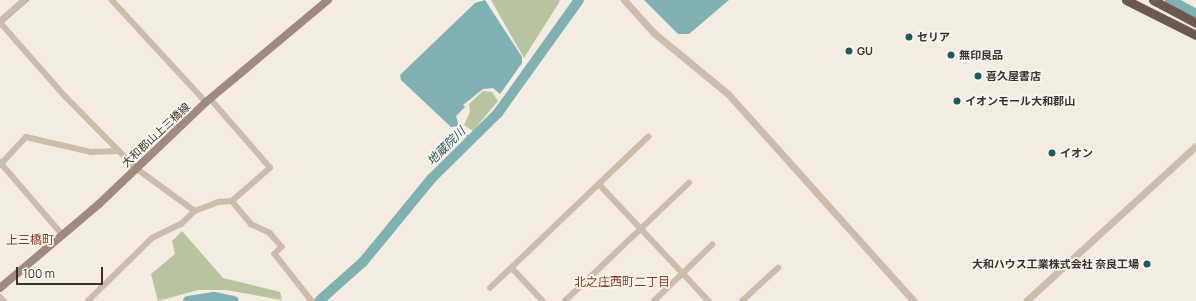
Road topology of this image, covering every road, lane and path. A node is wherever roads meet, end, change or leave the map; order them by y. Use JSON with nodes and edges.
{"nodes":[{"id":1,"x":24,"y":0,"type":"edge"},
{"id":2,"x":112,"y":0,"type":"edge"},
{"id":3,"x":328,"y":0,"type":"edge"},
{"id":4,"x":624,"y":0,"type":"edge"},
{"id":5,"x":1126,"y":0,"type":"edge"},
{"id":6,"x":1153,"y":0,"type":"edge"},
{"id":7,"x":0,"y":21,"type":"edge"},
{"id":8,"x":1196,"y":24,"type":"edge"},
{"id":9,"x":1196,"y":35,"type":"edge"},
{"id":10,"x":208,"y":101,"type":"junction"},
{"id":11,"x":648,"y":137,"type":"dead end"},
{"id":12,"x":1196,"y":146,"type":"edge"},
{"id":13,"x":119,"y":150,"type":"junction"},
{"id":14,"x":0,"y":164,"type":"edge"},
{"id":15,"x":136,"y":168,"type":"junction"},
{"id":16,"x":688,"y":183,"type":"dead end"},
{"id":17,"x":599,"y":184,"type":"junction"},
{"id":18,"x":232,"y":201,"type":"junction"},
{"id":19,"x":195,"y":211,"type":"junction"},
{"id":20,"x":641,"y":229,"type":"junction"},
{"id":21,"x":63,"y":235,"type":"junction"},
{"id":22,"x":712,"y":245,"type":"dead end"},
{"id":23,"x":512,"y":268,"type":"junction"},
{"id":24,"x":778,"y":268,"type":"dead end"},
{"id":25,"x":683,"y":273,"type":"junction"},
{"id":26,"x":0,"y":288,"type":"edge"},
{"id":27,"x":490,"y":288,"type":"dead end"},
{"id":28,"x":0,"y":297,"type":"edge"},
{"id":29,"x":312,"y":300,"type":"edge"},
{"id":30,"x":4,"y":301,"type":"edge"},
{"id":31,"x":88,"y":301,"type":"edge"},
{"id":32,"x":543,"y":301,"type":"edge"},
{"id":33,"x":566,"y":301,"type":"edge"},
{"id":34,"x":654,"y":301,"type":"edge"},
{"id":35,"x":709,"y":301,"type":"edge"},
{"id":36,"x":742,"y":301,"type":"edge"},
{"id":37,"x":914,"y":301,"type":"edge"},
{"id":38,"x":1026,"y":301,"type":"edge"}],
"edges":[{"from":1,"to":7,"type":"street"},
{"from":2,"to":10,"type":"street"},
{"from":3,"to":10,"type":"main road","name":"大和郡山上三橋線"},
{"from":4,"to":37,"type":"street"},
{"from":5,"to":9,"type":"highway"},
{"from":6,"to":8,"type":"highway"},
{"from":7,"to":13,"type":"street"},
{"from":10,"to":15,"type":"main road","name":"大和郡山上三橋線"},
{"from":10,"to":18,"type":"street"},
{"from":11,"to":17,"type":"street"},
{"from":12,"to":38,"type":"street"},
{"from":13,"to":14,"type":"street"},
{"from":13,"to":15,"type":"street"},
{"from":14,"to":21,"type":"street"},
{"from":15,"to":19,"type":"street"},
{"from":15,"to":21,"type":"main road","name":"大和郡山上三橋線"},
{"from":16,"to":20,"type":"street"},
{"from":17,"to":20,"type":"street"},
{"from":17,"to":23,"type":"street"},
{"from":18,"to":19,"type":"street"},
{"from":18,"to":29,"type":"street"},
{"from":19,"to":31,"type":"street"},
{"from":20,"to":25,"type":"street"},
{"from":20,"to":33,"type":"street"},
{"from":21,"to":26,"type":"main road","name":"大和郡山上三橋線"},
{"from":22,"to":25,"type":"street"},
{"from":23,"to":27,"type":"street"},
{"from":23,"to":32,"type":"street"},
{"from":24,"to":36,"type":"street"},
{"from":25,"to":34,"type":"street"},
{"from":25,"to":35,"type":"street"},
{"from":28,"to":30,"type":"street"}]}
